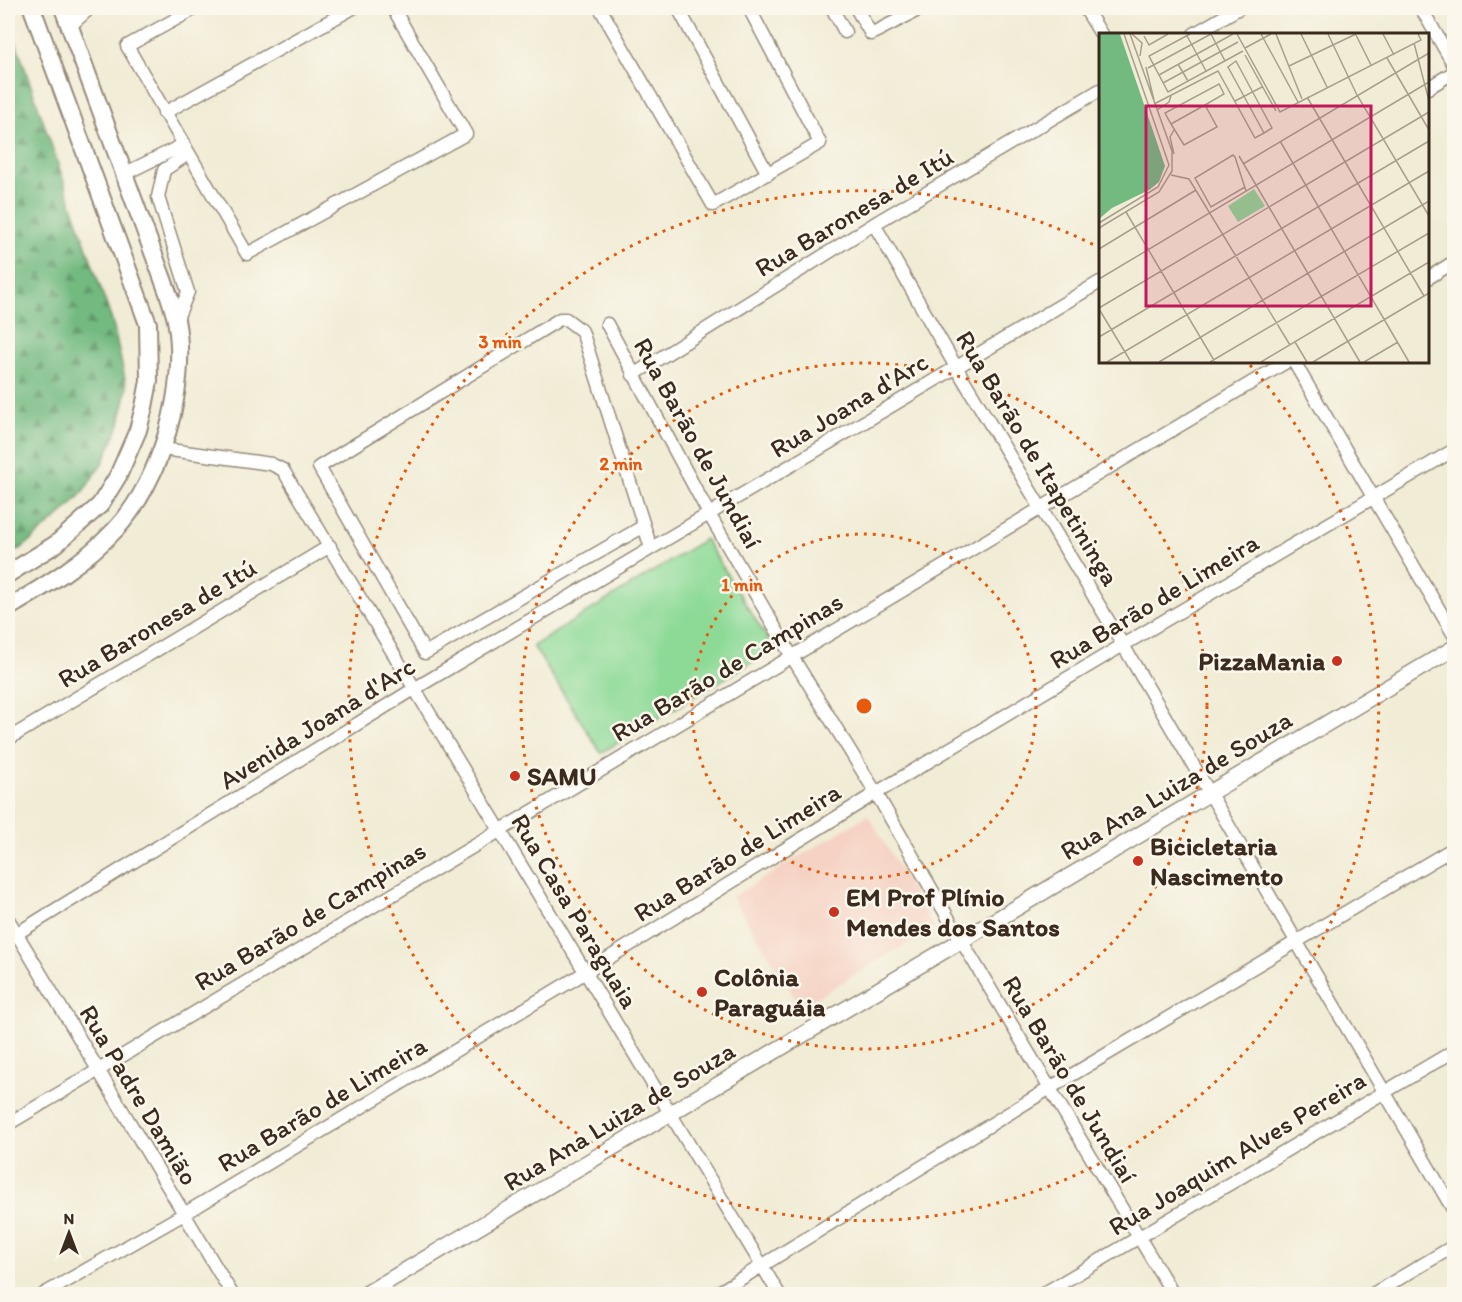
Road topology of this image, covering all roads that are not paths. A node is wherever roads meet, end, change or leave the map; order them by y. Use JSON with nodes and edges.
{"nodes":[{"id":1,"x":33,"y":8,"type":"edge"},
{"id":2,"x":63,"y":8,"type":"edge"},
{"id":3,"x":90,"y":8,"type":"edge"},
{"id":4,"x":196,"y":8,"type":"edge"},
{"id":5,"x":353,"y":8,"type":"edge"},
{"id":6,"x":393,"y":8,"type":"edge"},
{"id":7,"x":600,"y":8,"type":"edge"},
{"id":8,"x":678,"y":8,"type":"edge"},
{"id":9,"x":749,"y":8,"type":"edge"},
{"id":10,"x":832,"y":8,"type":"edge"},
{"id":11,"x":856,"y":8,"type":"edge"},
{"id":12,"x":922,"y":8,"type":"edge"},
{"id":13,"x":1085,"y":8,"type":"edge"},
{"id":14,"x":1239,"y":8,"type":"edge"},
{"id":15,"x":1421,"y":8,"type":"edge"},
{"id":16,"x":70,"y":26,"type":"junction"},
{"id":17,"x":845,"y":32,"type":"dead end"},
{"id":18,"x":1100,"y":33,"type":"edge"},
{"id":19,"x":1196,"y":33,"type":"edge"},
{"id":20,"x":1455,"y":65,"type":"edge"},
{"id":21,"x":1455,"y":72,"type":"edge"},
{"id":22,"x":1429,"y":87,"type":"edge"},
{"id":23,"x":1099,"y":91,"type":"edge"},
{"id":24,"x":164,"y":113,"type":"junction"},
{"id":25,"x":107,"y":126,"type":"junction"},
{"id":26,"x":79,"y":136,"type":"junction"},
{"id":27,"x":186,"y":150,"type":"junction"},
{"id":28,"x":124,"y":174,"type":"junction"},
{"id":29,"x":768,"y":174,"type":"junction"},
{"id":30,"x":874,"y":224,"type":"junction"},
{"id":31,"x":1455,"y":262,"type":"edge"},
{"id":32,"x":1429,"y":277,"type":"edge"},
{"id":33,"x":1099,"y":283,"type":"edge"},
{"id":34,"x":176,"y":321,"type":"junction"},
{"id":35,"x":607,"y":324,"type":"dead end"},
{"id":36,"x":1284,"y":363,"type":"edge"},
{"id":37,"x":1295,"y":363,"type":"edge"},
{"id":38,"x":956,"y":367,"type":"junction"},
{"id":39,"x":633,"y":375,"type":"junction"},
{"id":40,"x":163,"y":449,"type":"junction"},
{"id":41,"x":1455,"y":450,"type":"edge"},
{"id":42,"x":1373,"y":498,"type":"junction"},
{"id":43,"x":1041,"y":506,"type":"junction"},
{"id":44,"x":709,"y":514,"type":"junction"},
{"id":45,"x":644,"y":526,"type":"junction"},
{"id":46,"x":330,"y":546,"type":"junction"},
{"id":47,"x":651,"y":548,"type":"junction"},
{"id":48,"x":8,"y":574,"type":"edge"},
{"id":49,"x":8,"y":608,"type":"edge"},
{"id":50,"x":1455,"y":635,"type":"edge"},
{"id":51,"x":1123,"y":645,"type":"junction"},
{"id":52,"x":1455,"y":648,"type":"edge"},
{"id":53,"x":791,"y":655,"type":"junction"},
{"id":54,"x":414,"y":689,"type":"junction"},
{"id":55,"x":8,"y":739,"type":"edge"},
{"id":56,"x":876,"y":793,"type":"junction"},
{"id":57,"x":1209,"y":793,"type":"junction"},
{"id":58,"x":500,"y":829,"type":"junction"},
{"id":59,"x":1455,"y":848,"type":"edge"},
{"id":60,"x":8,"y":919,"type":"edge"},
{"id":61,"x":12,"y":937,"type":"edge"},
{"id":62,"x":961,"y":940,"type":"junction"},
{"id":63,"x":1297,"y":941,"type":"junction"},
{"id":64,"x":586,"y":972,"type":"junction"},
{"id":65,"x":1455,"y":1051,"type":"edge"},
{"id":66,"x":98,"y":1070,"type":"junction"},
{"id":67,"x":1050,"y":1088,"type":"junction"},
{"id":68,"x":1385,"y":1092,"type":"junction"},
{"id":69,"x":670,"y":1114,"type":"junction"},
{"id":70,"x":8,"y":1124,"type":"edge"},
{"id":71,"x":1455,"y":1211,"type":"edge"},
{"id":72,"x":184,"y":1214,"type":"junction"},
{"id":73,"x":1139,"y":1237,"type":"junction"},
{"id":74,"x":1455,"y":1246,"type":"edge"},
{"id":75,"x":763,"y":1267,"type":"junction"},
{"id":76,"x":44,"y":1294,"type":"edge"},
{"id":77,"x":232,"y":1294,"type":"edge"},
{"id":78,"x":366,"y":1294,"type":"edge"},
{"id":79,"x":716,"y":1294,"type":"edge"},
{"id":80,"x":779,"y":1294,"type":"edge"},
{"id":81,"x":1042,"y":1294,"type":"edge"},
{"id":82,"x":1173,"y":1294,"type":"edge"},
{"id":83,"x":1372,"y":1294,"type":"edge"}],
"edges":[{"from":1,"to":26,"type":"main road"},
{"from":2,"to":16,"type":"main road"},
{"from":3,"to":16,"type":"street"},
{"from":4,"to":24,"type":"street"},
{"from":5,"to":24,"type":"street"},
{"from":6,"to":27,"type":"street"},
{"from":7,"to":29,"type":"street"},
{"from":8,"to":29,"type":"street"},
{"from":9,"to":29,"type":"street"},
{"from":10,"to":17,"type":"street"},
{"from":11,"to":12,"type":"street"},
{"from":13,"to":18,"type":"street"},
{"from":14,"to":19,"type":"street"},
{"from":15,"to":20,"type":"street"},
{"from":16,"to":25,"type":"main road"},
{"from":21,"to":22,"type":"street"},
{"from":23,"to":30,"type":"street","name":"Rua Baronesa de Itú"},
{"from":24,"to":27,"type":"street"},
{"from":25,"to":26,"type":"main road"},
{"from":25,"to":28,"type":"main road"},
{"from":26,"to":48,"type":"main road"},
{"from":27,"to":28,"type":"street"},
{"from":27,"to":34,"type":"street"},
{"from":28,"to":34,"type":"main road"},
{"from":30,"to":38,"type":"street","name":"Rua Barão de Itapetininga"},
{"from":30,"to":39,"type":"street","name":"Rua Baronesa de Itú"},
{"from":31,"to":32,"type":"street"},
{"from":33,"to":38,"type":"street","name":"Rua Joana d'Arc"},
{"from":34,"to":40,"type":"main road"},
{"from":35,"to":39,"type":"street","name":"Rua Barão de Jundiaí"},
{"from":36,"to":43,"type":"street","name":"Rua Barão de Campinas"},
{"from":37,"to":42,"type":"street"},
{"from":38,"to":43,"type":"street","name":"Rua Barão de Itapetininga"},
{"from":38,"to":44,"type":"street","name":"Rua Joana d'Arc"},
{"from":39,"to":44,"type":"street","name":"Rua Barão de Jundiaí"},
{"from":40,"to":46,"type":"street","name":"Rua Casa Paraguaia"},
{"from":40,"to":49,"type":"main road"},
{"from":41,"to":42,"type":"street","name":"Rua Barão de Limeira"},
{"from":42,"to":50,"type":"street"},
{"from":42,"to":51,"type":"street","name":"Rua Barão de Limeira"},
{"from":43,"to":51,"type":"street","name":"Rua Barão de Itapetininga"},
{"from":43,"to":53,"type":"street","name":"Rua Barão de Campinas"},
{"from":44,"to":47,"type":"street","name":"Rua Joana d'Arc"},
{"from":44,"to":53,"type":"street","name":"Rua Barão de Jundiaí"},
{"from":45,"to":45,"type":"street"},
{"from":45,"to":47,"type":"street"},
{"from":46,"to":54,"type":"street","name":"Rua Casa Paraguaia"},
{"from":46,"to":55,"type":"street","name":"Rua Baronesa de Itú"},
{"from":47,"to":54,"type":"street","name":"Avenida Joana d'Arc"},
{"from":51,"to":56,"type":"street","name":"Rua Barão de Limeira"},
{"from":51,"to":57,"type":"street","name":"Rua Barão de Itapetininga"},
{"from":52,"to":57,"type":"street","name":"Rua Ana Luiza de Souza"},
{"from":53,"to":56,"type":"street","name":"Rua Barão de Jundiaí"},
{"from":53,"to":58,"type":"street","name":"Rua Barão de Campinas"},
{"from":54,"to":58,"type":"street","name":"Rua Casa Paraguaia"},
{"from":54,"to":61,"type":"street","name":"Avenida Joana d'Arc"},
{"from":56,"to":62,"type":"street","name":"Rua Barão de Jundiaí"},
{"from":56,"to":64,"type":"street","name":"Rua Barão de Limeira"},
{"from":57,"to":62,"type":"street","name":"Rua Ana Luiza de Souza"},
{"from":57,"to":63,"type":"street","name":"Rua Barão de Itapetininga"},
{"from":58,"to":64,"type":"street","name":"Rua Casa Paraguaia"},
{"from":58,"to":66,"type":"street","name":"Rua Barão de Campinas"},
{"from":59,"to":63,"type":"street"},
{"from":60,"to":61,"type":"street","name":"Rua Padre Damião"},
{"from":61,"to":66,"type":"street","name":"Rua Padre Damião"},
{"from":62,"to":67,"type":"street","name":"Rua Barão de Jundiaí"},
{"from":62,"to":69,"type":"street","name":"Rua Ana Luiza de Souza"},
{"from":63,"to":67,"type":"street"},
{"from":63,"to":68,"type":"street","name":"Rua Barão de Itapetininga"},
{"from":64,"to":69,"type":"street","name":"Rua Casa Paraguaia"},
{"from":64,"to":72,"type":"street","name":"Rua Barão de Limeira"},
{"from":65,"to":68,"type":"street","name":"Rua Joaquim Alves Pereira"},
{"from":66,"to":70,"type":"street","name":"Rua Barão de Campinas"},
{"from":66,"to":72,"type":"street","name":"Rua Padre Damião"},
{"from":67,"to":73,"type":"street","name":"Rua Barão de Jundiaí"},
{"from":67,"to":75,"type":"street"},
{"from":68,"to":71,"type":"street","name":"Rua Barão de Itapetininga"},
{"from":68,"to":73,"type":"street","name":"Rua Joaquim Alves Pereira"},
{"from":69,"to":75,"type":"street","name":"Rua Casa Paraguaia"},
{"from":69,"to":78,"type":"street","name":"Rua Ana Luiza de Souza"},
{"from":72,"to":76,"type":"street","name":"Rua Barão de Limeira"},
{"from":72,"to":77,"type":"street","name":"Rua Padre Damião"},
{"from":73,"to":81,"type":"street","name":"Rua Joaquim Alves Pereira"},
{"from":73,"to":82,"type":"street","name":"Rua Barão de Jundiaí"},
{"from":74,"to":83,"type":"street"},
{"from":75,"to":79,"type":"street"},
{"from":75,"to":80,"type":"street","name":"Rua Casa Paraguaia"}]}
